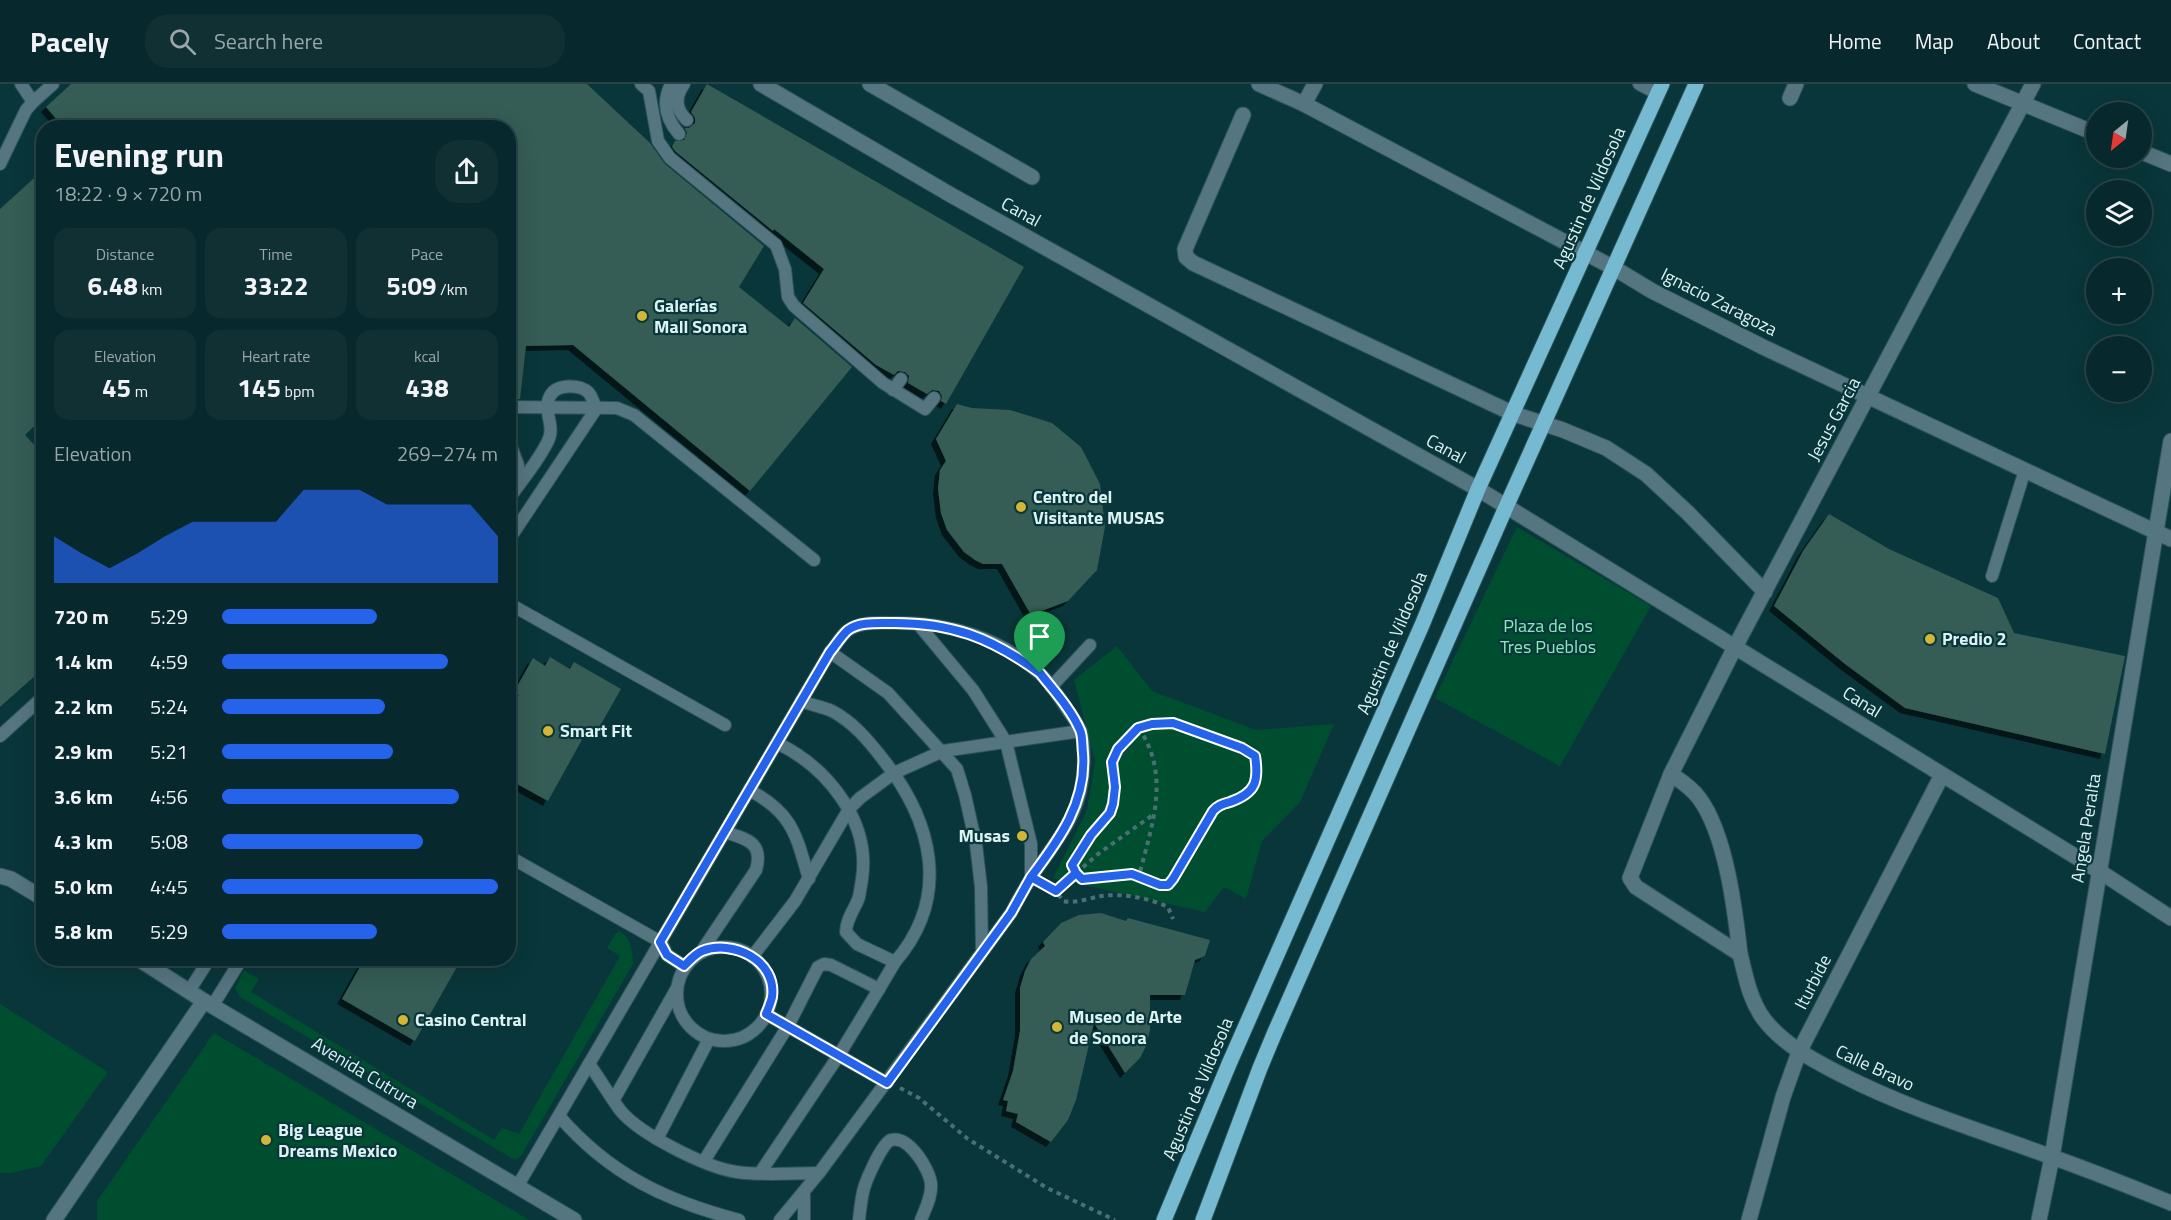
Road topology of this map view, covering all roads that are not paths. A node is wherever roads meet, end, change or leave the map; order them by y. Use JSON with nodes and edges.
{"nodes":[{"id":1,"x":21,"y":84,"type":"edge"},
{"id":2,"x":53,"y":84,"type":"edge"},
{"id":3,"x":641,"y":84,"type":"edge"},
{"id":4,"x":671,"y":84,"type":"edge"},
{"id":5,"x":684,"y":84,"type":"edge"},
{"id":6,"x":761,"y":84,"type":"edge"},
{"id":7,"x":870,"y":84,"type":"edge"},
{"id":8,"x":1259,"y":84,"type":"edge"},
{"id":9,"x":1315,"y":84,"type":"edge"},
{"id":10,"x":1639,"y":84,"type":"edge"},
{"id":11,"x":1696,"y":84,"type":"edge"},
{"id":12,"x":1975,"y":84,"type":"edge"},
{"id":13,"x":2033,"y":84,"type":"edge"},
{"id":14,"x":1660,"y":89,"type":"edge"},
{"id":15,"x":33,"y":102,"type":"junction"},
{"id":16,"x":1304,"y":104,"type":"junction"},
{"id":17,"x":2022,"y":104,"type":"junction"},
{"id":18,"x":1243,"y":115,"type":"dead end"},
{"id":19,"x":687,"y":120,"type":"dead end"},
{"id":20,"x":2086,"y":130,"type":"edge"},
{"id":21,"x":679,"y":134,"type":"dead end"},
{"id":22,"x":2152,"y":156,"type":"edge"},
{"id":23,"x":0,"y":164,"type":"edge"},
{"id":24,"x":2171,"y":164,"type":"edge"},
{"id":25,"x":1032,"y":177,"type":"dead end"},
{"id":26,"x":1586,"y":254,"type":"junction"},
{"id":27,"x":1614,"y":268,"type":"junction"},
{"id":28,"x":1868,"y":395,"type":"junction"},
{"id":29,"x":934,"y":398,"type":"dead end"},
{"id":30,"x":516,"y":407,"type":"edge"},
{"id":31,"x":546,"y":408,"type":"junction"},
{"id":32,"x":596,"y":409,"type":"junction"},
{"id":33,"x":1514,"y":414,"type":"junction"},
{"id":34,"x":1543,"y":423,"type":"junction"},
{"id":35,"x":2171,"y":441,"type":"edge"},
{"id":36,"x":516,"y":460,"type":"edge"},
{"id":37,"x":2025,"y":470,"type":"junction"},
{"id":38,"x":519,"y":484,"type":"junction"},
{"id":39,"x":516,"y":488,"type":"edge"},
{"id":40,"x":1478,"y":489,"type":"junction"},
{"id":41,"x":1506,"y":507,"type":"junction"},
{"id":42,"x":516,"y":529,"type":"edge"},
{"id":43,"x":2155,"y":532,"type":"junction"},
{"id":44,"x":2171,"y":539,"type":"edge"},
{"id":45,"x":814,"y":560,"type":"dead end"},
{"id":46,"x":1992,"y":576,"type":"dead end"},
{"id":47,"x":1765,"y":592,"type":"junction"},
{"id":48,"x":516,"y":607,"type":"edge"},
{"id":49,"x":918,"y":624,"type":"junction"},
{"id":50,"x":1090,"y":645,"type":"dead end"},
{"id":51,"x":1735,"y":647,"type":"junction"},
{"id":52,"x":830,"y":652,"type":"junction"},
{"id":53,"x":1051,"y":687,"type":"junction"},
{"id":54,"x":801,"y":701,"type":"junction"},
{"id":55,"x":36,"y":703,"type":"edge"},
{"id":56,"x":725,"y":725,"type":"dead end"},
{"id":57,"x":1081,"y":731,"type":"junction"},
{"id":58,"x":0,"y":736,"type":"edge"},
{"id":59,"x":1006,"y":742,"type":"junction"},
{"id":60,"x":777,"y":744,"type":"junction"},
{"id":61,"x":943,"y":752,"type":"junction"},
{"id":62,"x":894,"y":773,"type":"junction"},
{"id":63,"x":1671,"y":774,"type":"junction"},
{"id":64,"x":1942,"y":775,"type":"junction"},
{"id":65,"x":749,"y":790,"type":"junction"},
{"id":66,"x":849,"y":809,"type":"junction"},
{"id":67,"x":725,"y":832,"type":"junction"},
{"id":68,"x":516,"y":861,"type":"edge"},
{"id":69,"x":0,"y":867,"type":"edge"},
{"id":70,"x":2099,"y":871,"type":"junction"},
{"id":71,"x":5,"y":877,"type":"edge"},
{"id":72,"x":1031,"y":877,"type":"junction"},
{"id":73,"x":809,"y":879,"type":"junction"},
{"id":74,"x":36,"y":894,"type":"edge"},
{"id":75,"x":2171,"y":918,"type":"edge"},
{"id":76,"x":660,"y":942,"type":"junction"},
{"id":77,"x":701,"y":952,"type":"junction"},
{"id":78,"x":982,"y":952,"type":"junction"},
{"id":79,"x":1740,"y":954,"type":"junction"},
{"id":80,"x":752,"y":957,"type":"junction"},
{"id":81,"x":896,"y":962,"type":"junction"},
{"id":82,"x":150,"y":966,"type":"edge"},
{"id":83,"x":205,"y":966,"type":"edge"},
{"id":84,"x":236,"y":966,"type":"edge"},
{"id":85,"x":684,"y":966,"type":"junction"},
{"id":86,"x":678,"y":988,"type":"junction"},
{"id":87,"x":879,"y":989,"type":"junction"},
{"id":88,"x":189,"y":991,"type":"junction"},
{"id":89,"x":209,"y":1003,"type":"junction"},
{"id":90,"x":766,"y":1014,"type":"junction"},
{"id":91,"x":788,"y":1026,"type":"junction"},
{"id":92,"x":709,"y":1039,"type":"junction"},
{"id":93,"x":1799,"y":1052,"type":"junction"},
{"id":94,"x":839,"y":1055,"type":"junction"},
{"id":95,"x":589,"y":1064,"type":"junction"},
{"id":96,"x":887,"y":1083,"type":"junction"},
{"id":97,"x":614,"y":1099,"type":"junction"},
{"id":98,"x":559,"y":1116,"type":"junction"},
{"id":99,"x":657,"y":1139,"type":"junction"},
{"id":100,"x":2052,"y":1157,"type":"junction"},
{"id":101,"x":704,"y":1161,"type":"junction"},
{"id":102,"x":760,"y":1173,"type":"junction"},
{"id":103,"x":819,"y":1173,"type":"junction"},
{"id":104,"x":517,"y":1187,"type":"junction"},
{"id":105,"x":804,"y":1193,"type":"junction"},
{"id":106,"x":2171,"y":1203,"type":"edge"},
{"id":107,"x":54,"y":1220,"type":"edge"},
{"id":108,"x":574,"y":1220,"type":"edge"},
{"id":109,"x":739,"y":1220,"type":"edge"},
{"id":110,"x":780,"y":1220,"type":"edge"},
{"id":111,"x":804,"y":1220,"type":"edge"},
{"id":112,"x":859,"y":1220,"type":"edge"},
{"id":113,"x":921,"y":1220,"type":"edge"},
{"id":114,"x":1164,"y":1220,"type":"edge"},
{"id":115,"x":1203,"y":1220,"type":"edge"},
{"id":116,"x":1749,"y":1220,"type":"edge"},
{"id":117,"x":2038,"y":1220,"type":"edge"}],
"edges":[{"from":1,"to":15,"type":"lane"},
{"from":2,"to":15,"type":"lane"},
{"from":3,"to":29,"type":"lane"},
{"from":4,"to":21,"type":"lane"},
{"from":5,"to":19,"type":"lane"},
{"from":6,"to":40,"type":"street","name":"Canal"},
{"from":7,"to":25,"type":"street"},
{"from":8,"to":16,"type":"street","name":"Ignacio Zaragoza"},
{"from":9,"to":16,"type":"street"},
{"from":10,"to":14,"type":"lane"},
{"from":11,"to":27,"type":"main road"},
{"from":12,"to":17,"type":"street"},
{"from":13,"to":17,"type":"street","name":"Jesus Garcia"},
{"from":14,"to":26,"type":"main road","name":"Agustin de Vildosola"},
{"from":15,"to":23,"type":"lane"},
{"from":16,"to":26,"type":"street","name":"Ignacio Zaragoza"},
{"from":17,"to":20,"type":"street"},
{"from":17,"to":28,"type":"street","name":"Jesus Garcia"},
{"from":18,"to":33,"type":"street"},
{"from":22,"to":24,"type":"street"},
{"from":26,"to":27,"type":"street","name":"Ignacio Zaragoza"},
{"from":26,"to":33,"type":"main road","name":"Agustin de Vildosola"},
{"from":27,"to":28,"type":"street","name":"Ignacio Zaragoza"},
{"from":27,"to":34,"type":"main road"},
{"from":28,"to":37,"type":"street","name":"Ignacio Zaragoza"},
{"from":28,"to":47,"type":"street","name":"Jesus Garcia"},
{"from":30,"to":31,"type":"lane"},
{"from":31,"to":32,"type":"lane"},
{"from":31,"to":32,"type":"lane"},
{"from":31,"to":38,"type":"lane"},
{"from":32,"to":42,"type":"lane"},
{"from":32,"to":45,"type":"lane"},
{"from":33,"to":34,"type":"street"},
{"from":33,"to":40,"type":"main road","name":"Agustin de Vildosola"},
{"from":34,"to":41,"type":"main road"},
{"from":34,"to":47,"type":"street"},
{"from":35,"to":43,"type":"street","name":"Angela Peralta"},
{"from":36,"to":38,"type":"lane"},
{"from":37,"to":43,"type":"street","name":"Ignacio Zaragoza"},
{"from":37,"to":46,"type":"lane"},
{"from":38,"to":39,"type":"lane"},
{"from":40,"to":41,"type":"street","name":"Canal"},
{"from":40,"to":114,"type":"main road","name":"Agustin de Vildosola"},
{"from":41,"to":51,"type":"street","name":"Canal"},
{"from":41,"to":115,"type":"main road"},
{"from":43,"to":44,"type":"street","name":"Ignacio Zaragoza"},
{"from":43,"to":70,"type":"street","name":"Angela Peralta"},
{"from":47,"to":51,"type":"street","name":"Jesus Garcia"},
{"from":48,"to":56,"type":"lane"},
{"from":49,"to":52,"type":"lane"},
{"from":49,"to":53,"type":"lane"},
{"from":49,"to":59,"type":"lane"},
{"from":50,"to":53,"type":"lane"},
{"from":51,"to":63,"type":"street","name":"Jesus Garcia"},
{"from":51,"to":64,"type":"street","name":"Canal"},
{"from":52,"to":54,"type":"lane"},
{"from":52,"to":61,"type":"lane"},
{"from":53,"to":57,"type":"lane"},
{"from":54,"to":60,"type":"lane"},
{"from":54,"to":62,"type":"lane"},
{"from":55,"to":58,"type":"lane"},
{"from":57,"to":59,"type":"lane"},
{"from":57,"to":72,"type":"lane"},
{"from":59,"to":61,"type":"lane"},
{"from":59,"to":72,"type":"lane"},
{"from":60,"to":65,"type":"lane"},
{"from":60,"to":66,"type":"lane"},
{"from":61,"to":62,"type":"lane"},
{"from":61,"to":78,"type":"lane"},
{"from":62,"to":66,"type":"lane"},
{"from":62,"to":81,"type":"lane"},
{"from":63,"to":79,"type":"street"},
{"from":63,"to":79,"type":"street","name":"Jesus Garcia"},
{"from":64,"to":70,"type":"street","name":"Canal"},
{"from":64,"to":93,"type":"street","name":"Iturbide"},
{"from":65,"to":67,"type":"lane"},
{"from":65,"to":73,"type":"lane"},
{"from":66,"to":73,"type":"lane"},
{"from":66,"to":81,"type":"lane"},
{"from":67,"to":76,"type":"lane"},
{"from":67,"to":77,"type":"lane"},
{"from":68,"to":76,"type":"lane"},
{"from":69,"to":71,"type":"lane"},
{"from":70,"to":75,"type":"street","name":"Canal"},
{"from":70,"to":100,"type":"street","name":"Angela Peralta"},
{"from":71,"to":74,"type":"street"},
{"from":72,"to":78,"type":"lane"},
{"from":73,"to":80,"type":"lane"},
{"from":76,"to":85,"type":"lane"},
{"from":76,"to":95,"type":"lane"},
{"from":77,"to":80,"type":"lane"},
{"from":77,"to":85,"type":"lane"},
{"from":78,"to":96,"type":"lane"},
{"from":79,"to":93,"type":"street","name":"Calle Bravo"},
{"from":80,"to":90,"type":"lane"},
{"from":81,"to":87,"type":"lane"},
{"from":82,"to":88,"type":"street","name":"Avenida Cutrura"},
{"from":83,"to":88,"type":"lane"},
{"from":84,"to":89,"type":"lane"},
{"from":85,"to":86,"type":"lane"},
{"from":86,"to":92,"type":"lane"},
{"from":86,"to":97,"type":"lane"},
{"from":87,"to":91,"type":"lane"},
{"from":87,"to":94,"type":"lane"},
{"from":88,"to":89,"type":"street","name":"Avenida Cutrura"},
{"from":89,"to":104,"type":"street","name":"Avenida Cutrura"},
{"from":89,"to":107,"type":"street"},
{"from":90,"to":91,"type":"lane"},
{"from":90,"to":92,"type":"lane"},
{"from":91,"to":94,"type":"lane"},
{"from":91,"to":101,"type":"lane"},
{"from":92,"to":99,"type":"lane"},
{"from":93,"to":100,"type":"street","name":"Calle Bravo"},
{"from":93,"to":116,"type":"street","name":"Iturbide"},
{"from":94,"to":96,"type":"lane"},
{"from":94,"to":102,"type":"lane"},
{"from":95,"to":97,"type":"lane"},
{"from":95,"to":98,"type":"lane"},
{"from":96,"to":103,"type":"lane"},
{"from":97,"to":99,"type":"lane"},
{"from":98,"to":104,"type":"lane"},
{"from":98,"to":109,"type":"lane"},
{"from":99,"to":101,"type":"lane"},
{"from":100,"to":106,"type":"street","name":"Calle Bravo"},
{"from":100,"to":117,"type":"street","name":"Angela Peralta"},
{"from":101,"to":102,"type":"lane"},
{"from":102,"to":103,"type":"lane"},
{"from":103,"to":105,"type":"lane"},
{"from":104,"to":108,"type":"street","name":"Avenida Cutrura"},
{"from":105,"to":110,"type":"lane"},
{"from":105,"to":111,"type":"lane"},
{"from":112,"to":113,"type":"lane"}]}
